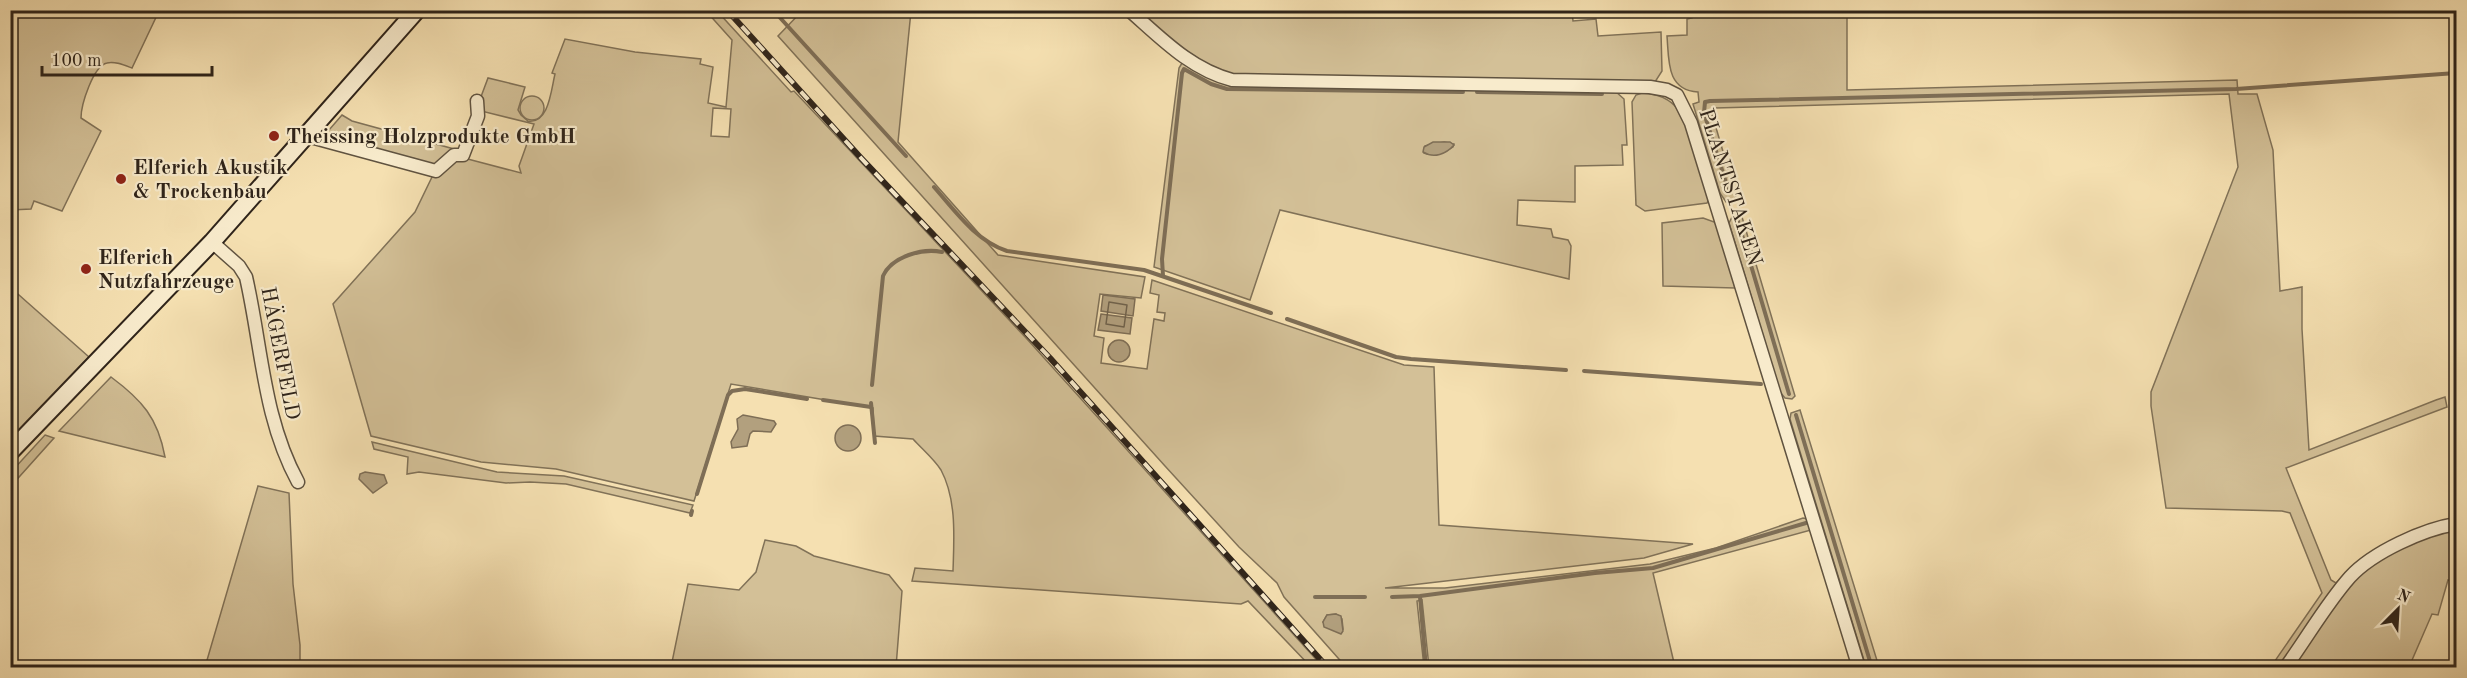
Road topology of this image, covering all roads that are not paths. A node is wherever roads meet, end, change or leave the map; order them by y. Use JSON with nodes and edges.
{"nodes":[{"id":1,"x":1129,"y":10,"type":"edge"},
{"id":2,"x":408,"y":13,"type":"edge"},
{"id":3,"x":477,"y":101,"type":"dead end"},
{"id":4,"x":307,"y":136,"type":"junction"},
{"id":5,"x":212,"y":242,"type":"junction"},
{"id":6,"x":10,"y":452,"type":"edge"},
{"id":7,"x":298,"y":482,"type":"dead end"},
{"id":8,"x":2457,"y":524,"type":"edge"},
{"id":9,"x":1859,"y":668,"type":"edge"},
{"id":10,"x":2285,"y":668,"type":"edge"}],
"edges":[{"from":1,"to":9,"type":"street","name":"PLANTSTAKEN"},
{"from":2,"to":4,"type":"main road"},
{"from":3,"to":4,"type":"street"},
{"from":4,"to":5,"type":"main road"},
{"from":5,"to":6,"type":"main road"},
{"from":5,"to":7,"type":"street","name":"HÄGERFELD"},
{"from":8,"to":10,"type":"street"}]}
